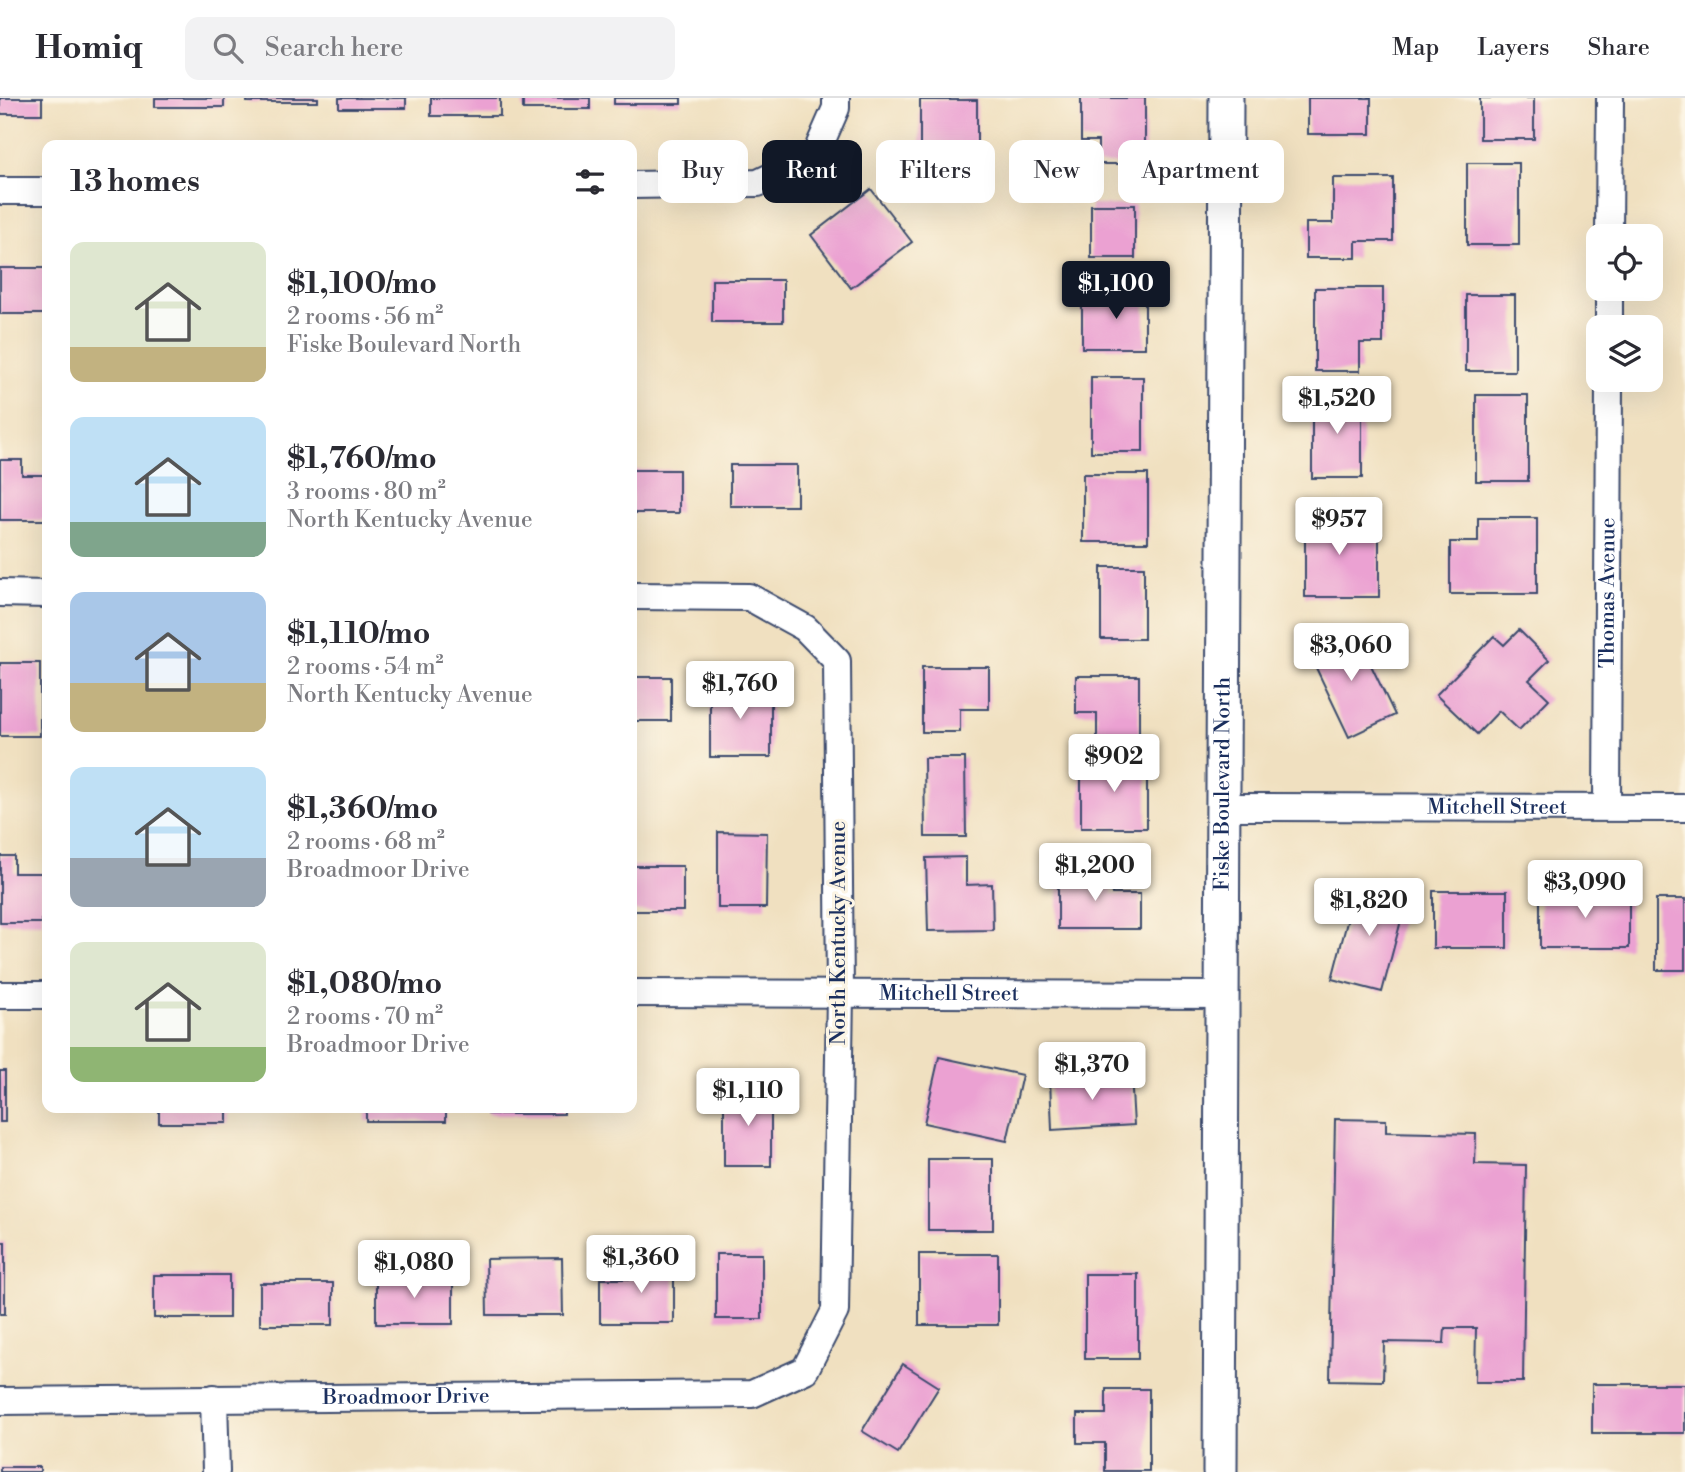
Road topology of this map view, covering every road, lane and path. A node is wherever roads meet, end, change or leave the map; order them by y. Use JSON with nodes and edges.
{"nodes":[{"id":1,"x":836,"y":98,"type":"edge"},
{"id":2,"x":1226,"y":98,"type":"edge"},
{"id":3,"x":1610,"y":98,"type":"edge"},
{"id":4,"x":637,"y":185,"type":"edge"},
{"id":5,"x":0,"y":191,"type":"edge"},
{"id":6,"x":42,"y":191,"type":"edge"},
{"id":7,"x":1609,"y":224,"type":"edge"},
{"id":8,"x":1609,"y":392,"type":"edge"},
{"id":9,"x":0,"y":593,"type":"edge"},
{"id":10,"x":42,"y":594,"type":"edge"},
{"id":11,"x":637,"y":596,"type":"edge"},
{"id":12,"x":1224,"y":807,"type":"junction"},
{"id":13,"x":1606,"y":807,"type":"junction"},
{"id":14,"x":1685,"y":807,"type":"edge"},
{"id":15,"x":637,"y":993,"type":"edge"},
{"id":16,"x":840,"y":993,"type":"junction"},
{"id":17,"x":0,"y":995,"type":"edge"},
{"id":18,"x":42,"y":995,"type":"edge"},
{"id":19,"x":1222,"y":995,"type":"junction"},
{"id":20,"x":805,"y":1370,"type":"joint"},
{"id":21,"x":214,"y":1398,"type":"junction"},
{"id":22,"x":0,"y":1401,"type":"edge"},
{"id":23,"x":216,"y":1472,"type":"edge"},
{"id":24,"x":1220,"y":1472,"type":"edge"}],
"edges":[{"from":1,"to":4,"type":"street"},
{"from":2,"to":12,"type":"street","name":"Fiske Boulevard North"},
{"from":3,"to":7,"type":"street"},
{"from":5,"to":6,"type":"street"},
{"from":8,"to":13,"type":"street","name":"Thomas Avenue"},
{"from":9,"to":10,"type":"street"},
{"from":11,"to":16,"type":"street","name":"North Kentucky Avenue"},
{"from":12,"to":13,"type":"street","name":"Mitchell Street"},
{"from":12,"to":19,"type":"street","name":"Fiske Boulevard North"},
{"from":13,"to":14,"type":"street","name":"Mitchell Street"},
{"from":15,"to":16,"type":"street","name":"Mitchell Street"},
{"from":16,"to":19,"type":"street","name":"Mitchell Street"},
{"from":16,"to":20,"type":"street","name":"North Kentucky Avenue"},
{"from":17,"to":18,"type":"street"},
{"from":19,"to":24,"type":"street","name":"Fiske Boulevard North"},
{"from":20,"to":21,"type":"street","name":"Broadmoor Drive"},
{"from":21,"to":22,"type":"street","name":"Broadmoor Drive"},
{"from":21,"to":23,"type":"street"}]}
